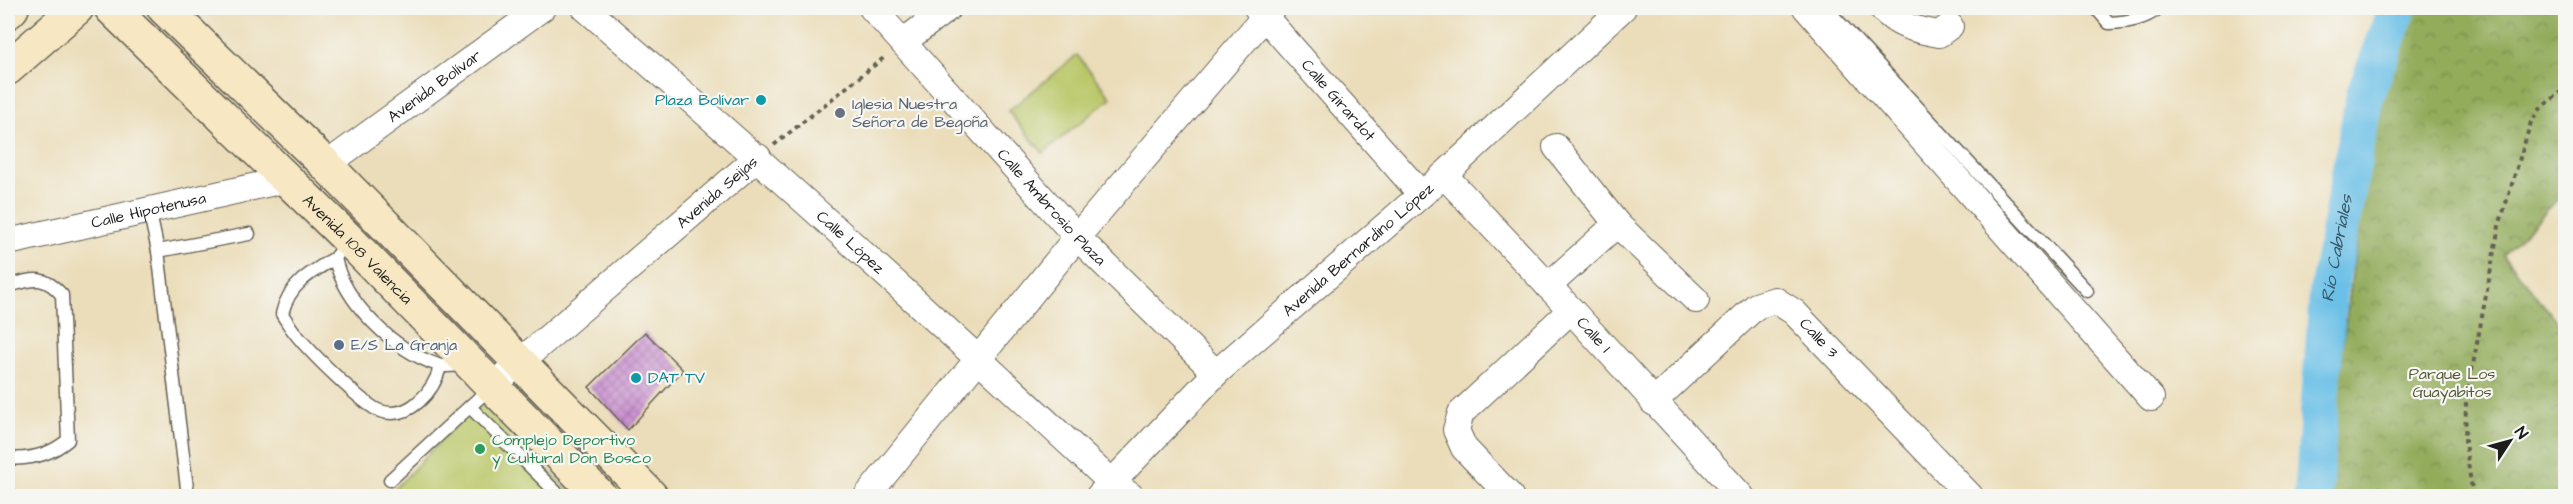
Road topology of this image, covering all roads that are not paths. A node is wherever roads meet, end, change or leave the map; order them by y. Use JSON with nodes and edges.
{"nodes":[{"id":1,"x":12,"y":8,"type":"edge"},
{"id":2,"x":77,"y":8,"type":"edge"},
{"id":3,"x":111,"y":8,"type":"edge"},
{"id":4,"x":164,"y":8,"type":"edge"},
{"id":5,"x":542,"y":8,"type":"edge"},
{"id":6,"x":585,"y":8,"type":"edge"},
{"id":7,"x":872,"y":8,"type":"edge"},
{"id":8,"x":948,"y":8,"type":"edge"},
{"id":9,"x":1623,"y":8,"type":"edge"},
{"id":10,"x":1806,"y":8,"type":"edge"},
{"id":11,"x":1826,"y":8,"type":"edge"},
{"id":12,"x":1882,"y":8,"type":"edge"},
{"id":13,"x":2096,"y":8,"type":"edge"},
{"id":14,"x":2159,"y":8,"type":"edge"},
{"id":15,"x":1264,"y":11,"type":"edge"},
{"id":16,"x":8,"y":12,"type":"edge"},
{"id":17,"x":1950,"y":26,"type":"dead end"},
{"id":18,"x":903,"y":42,"type":"junction"},
{"id":19,"x":8,"y":68,"type":"edge"},
{"id":20,"x":1556,"y":147,"type":"dead end"},
{"id":21,"x":758,"y":158,"type":"junction"},
{"id":22,"x":326,"y":165,"type":"junction"},
{"id":23,"x":1444,"y":175,"type":"junction"},
{"id":24,"x":288,"y":179,"type":"junction"},
{"id":25,"x":1421,"y":194,"type":"junction"},
{"id":26,"x":149,"y":209,"type":"junction"},
{"id":27,"x":1617,"y":224,"type":"junction"},
{"id":28,"x":249,"y":234,"type":"dead end"},
{"id":29,"x":1077,"y":237,"type":"junction"},
{"id":30,"x":8,"y":242,"type":"edge"},
{"id":31,"x":341,"y":248,"type":"junction"},
{"id":32,"x":158,"y":251,"type":"junction"},
{"id":33,"x":8,"y":286,"type":"edge"},
{"id":34,"x":1548,"y":286,"type":"junction"},
{"id":35,"x":2087,"y":291,"type":"dead end"},
{"id":36,"x":1696,"y":300,"type":"dead end"},
{"id":37,"x":1571,"y":310,"type":"junction"},
{"id":38,"x":980,"y":359,"type":"junction"},
{"id":39,"x":520,"y":361,"type":"junction"},
{"id":40,"x":1216,"y":372,"type":"junction"},
{"id":41,"x":468,"y":381,"type":"junction"},
{"id":42,"x":2151,"y":398,"type":"dead end"},
{"id":43,"x":1653,"y":402,"type":"junction"},
{"id":44,"x":8,"y":458,"type":"edge"},
{"id":45,"x":390,"y":480,"type":"dead end"},
{"id":46,"x":1114,"y":492,"type":"edge"},
{"id":47,"x":188,"y":496,"type":"edge"},
{"id":48,"x":560,"y":496,"type":"edge"},
{"id":49,"x":600,"y":496,"type":"edge"},
{"id":50,"x":651,"y":496,"type":"edge"},
{"id":51,"x":867,"y":496,"type":"edge"},
{"id":52,"x":1510,"y":496,"type":"edge"},
{"id":53,"x":1741,"y":496,"type":"edge"},
{"id":54,"x":1970,"y":496,"type":"edge"}],
"edges":[{"from":1,"to":16,"type":"street"},
{"from":2,"to":19,"type":"street"},
{"from":3,"to":24,"type":"street","name":"Avenida 108 Valencia"},
{"from":4,"to":22,"type":"street"},
{"from":5,"to":22,"type":"street","name":"Avenida Bolívar"},
{"from":6,"to":21,"type":"street","name":"Calle López"},
{"from":7,"to":18,"type":"street","name":"Calle Ambrosio Plaza"},
{"from":8,"to":18,"type":"street"},
{"from":9,"to":23,"type":"street","name":"Avenida Bernardino López"},
{"from":10,"to":42,"type":"street"},
{"from":11,"to":35,"type":"lane"},
{"from":12,"to":17,"type":"street"},
{"from":13,"to":14,"type":"lane"},
{"from":15,"to":25,"type":"street","name":"Calle Girardot"},
{"from":15,"to":29,"type":"street"},
{"from":18,"to":29,"type":"street","name":"Calle Ambrosio Plaza"},
{"from":20,"to":27,"type":"street"},
{"from":21,"to":38,"type":"street","name":"Calle López"},
{"from":21,"to":39,"type":"street","name":"Avenida Seijas"},
{"from":22,"to":39,"type":"street"},
{"from":23,"to":25,"type":"street","name":"Avenida Bernardino López"},
{"from":23,"to":34,"type":"street","name":"Calle 1"},
{"from":24,"to":26,"type":"street","name":"Calle Hipotenusa"},
{"from":24,"to":31,"type":"street","name":"Avenida 108 Valencia"},
{"from":25,"to":40,"type":"street","name":"Avenida Bernardino López"},
{"from":26,"to":30,"type":"street","name":"Calle Hipotenusa"},
{"from":26,"to":32,"type":"lane"},
{"from":27,"to":34,"type":"street"},
{"from":27,"to":36,"type":"street"},
{"from":28,"to":32,"type":"lane"},
{"from":29,"to":38,"type":"street"},
{"from":29,"to":40,"type":"street","name":"Calle Ambrosio Plaza"},
{"from":31,"to":41,"type":"street","name":"Avenida 108 Valencia"},
{"from":31,"to":41,"type":"lane"},
{"from":32,"to":47,"type":"lane"},
{"from":33,"to":44,"type":"lane"},
{"from":34,"to":37,"type":"street","name":"Calle 1"},
{"from":37,"to":43,"type":"street","name":"Calle 1"},
{"from":37,"to":52,"type":"street"},
{"from":38,"to":46,"type":"street","name":"Calle López"},
{"from":38,"to":51,"type":"street"},
{"from":39,"to":41,"type":"street","name":"Avenida Seijas"},
{"from":39,"to":50,"type":"street"},
{"from":40,"to":46,"type":"street","name":"Avenida Bernardino López"},
{"from":41,"to":45,"type":"lane"},
{"from":41,"to":48,"type":"lane"},
{"from":41,"to":49,"type":"street","name":"Avenida 108 Valencia"},
{"from":43,"to":53,"type":"street","name":"Calle 1"},
{"from":43,"to":54,"type":"street","name":"Calle 3"}]}
